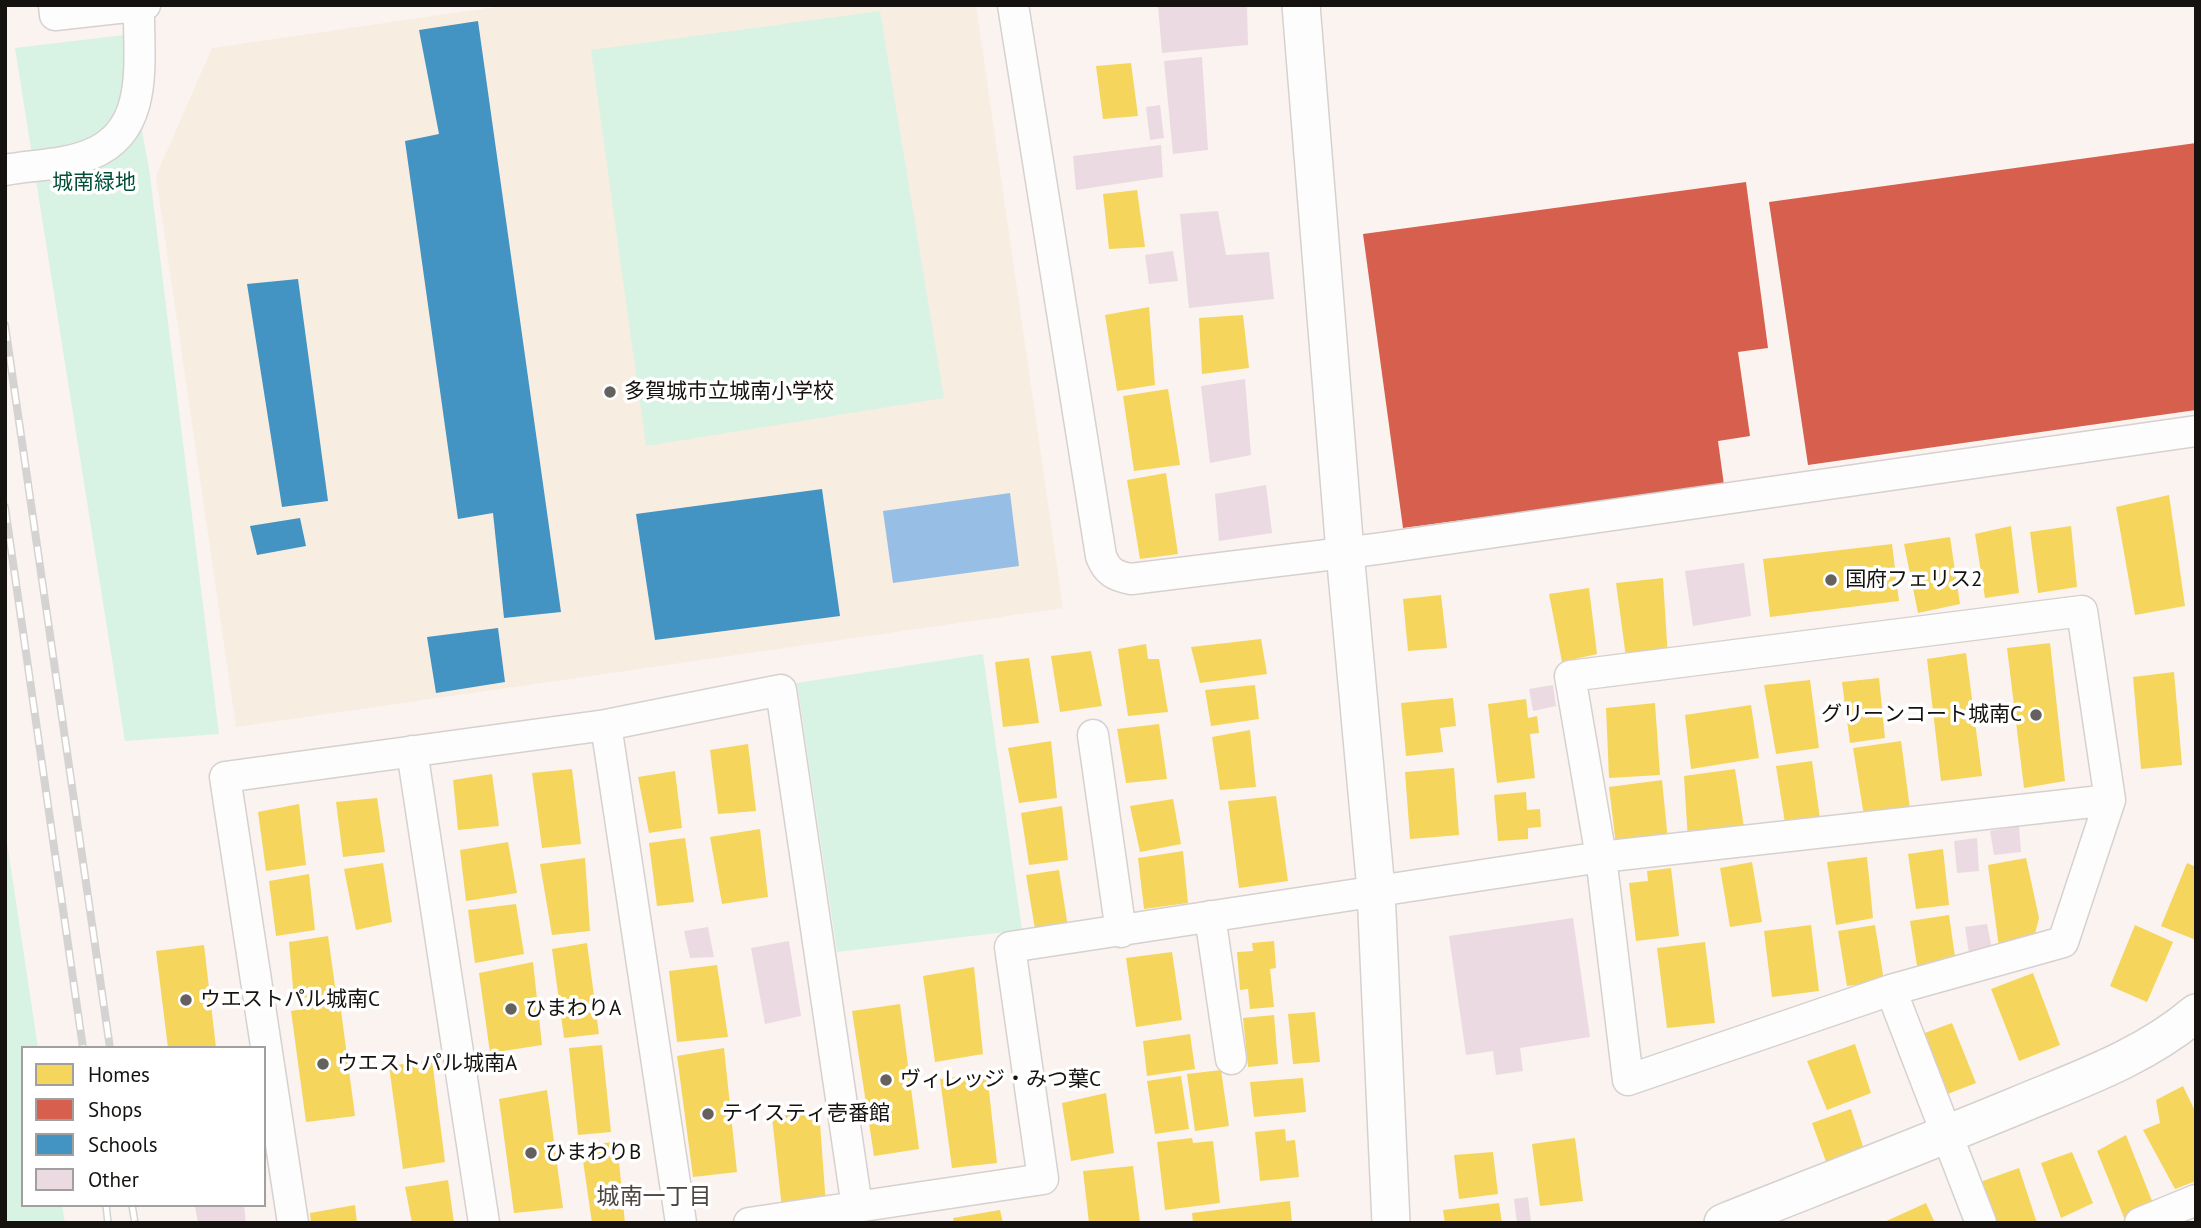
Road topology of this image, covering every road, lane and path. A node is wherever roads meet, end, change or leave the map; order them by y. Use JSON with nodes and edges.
{"nodes":[{"id":1,"x":54,"y":5,"type":"edge"},
{"id":2,"x":145,"y":5,"type":"edge"},
{"id":3,"x":1013,"y":5,"type":"edge"},
{"id":4,"x":1301,"y":5,"type":"edge"},
{"id":5,"x":139,"y":6,"type":"edge"},
{"id":6,"x":5,"y":170,"type":"edge"},
{"id":7,"x":2196,"y":431,"type":"edge"},
{"id":8,"x":1345,"y":552,"type":"junction"},
{"id":9,"x":606,"y":725,"type":"junction"},
{"id":10,"x":1093,"y":735,"type":"dead end"},
{"id":11,"x":412,"y":751,"type":"junction"},
{"id":12,"x":2110,"y":800,"type":"junction"},
{"id":13,"x":1601,"y":857,"type":"junction"},
{"id":14,"x":1376,"y":890,"type":"junction"},
{"id":15,"x":1210,"y":916,"type":"junction"},
{"id":16,"x":1121,"y":932,"type":"junction"},
{"id":17,"x":1891,"y":990,"type":"junction"},
{"id":18,"x":2196,"y":1013,"type":"edge"},
{"id":19,"x":1231,"y":1059,"type":"dead end"},
{"id":20,"x":1947,"y":1135,"type":"junction"},
{"id":21,"x":2195,"y":1206,"type":"edge"},
{"id":22,"x":857,"y":1207,"type":"junction"},
{"id":23,"x":293,"y":1223,"type":"edge"},
{"id":24,"x":484,"y":1223,"type":"edge"},
{"id":25,"x":681,"y":1223,"type":"edge"},
{"id":26,"x":749,"y":1223,"type":"edge"},
{"id":27,"x":1391,"y":1223,"type":"edge"},
{"id":28,"x":1723,"y":1223,"type":"edge"},
{"id":29,"x":1981,"y":1223,"type":"edge"},
{"id":30,"x":2140,"y":1223,"type":"edge"}],
"edges":[{"from":1,"to":5,"type":"street"},
{"from":2,"to":5,"type":"street"},
{"from":3,"to":8,"type":"street"},
{"from":4,"to":8,"type":"street"},
{"from":5,"to":6,"type":"street"},
{"from":7,"to":8,"type":"street"},
{"from":8,"to":14,"type":"street"},
{"from":9,"to":11,"type":"street"},
{"from":9,"to":22,"type":"street"},
{"from":9,"to":25,"type":"street"},
{"from":10,"to":16,"type":"street"},
{"from":11,"to":23,"type":"street"},
{"from":11,"to":24,"type":"street"},
{"from":12,"to":13,"type":"street"},
{"from":12,"to":13,"type":"street"},
{"from":12,"to":17,"type":"street"},
{"from":13,"to":14,"type":"street"},
{"from":13,"to":17,"type":"street"},
{"from":14,"to":15,"type":"street"},
{"from":14,"to":27,"type":"street"},
{"from":15,"to":16,"type":"street"},
{"from":15,"to":19,"type":"street"},
{"from":16,"to":22,"type":"street"},
{"from":17,"to":20,"type":"street"},
{"from":18,"to":20,"type":"street"},
{"from":20,"to":28,"type":"street"},
{"from":20,"to":29,"type":"street"},
{"from":21,"to":30,"type":"street"},
{"from":22,"to":26,"type":"street"}]}
